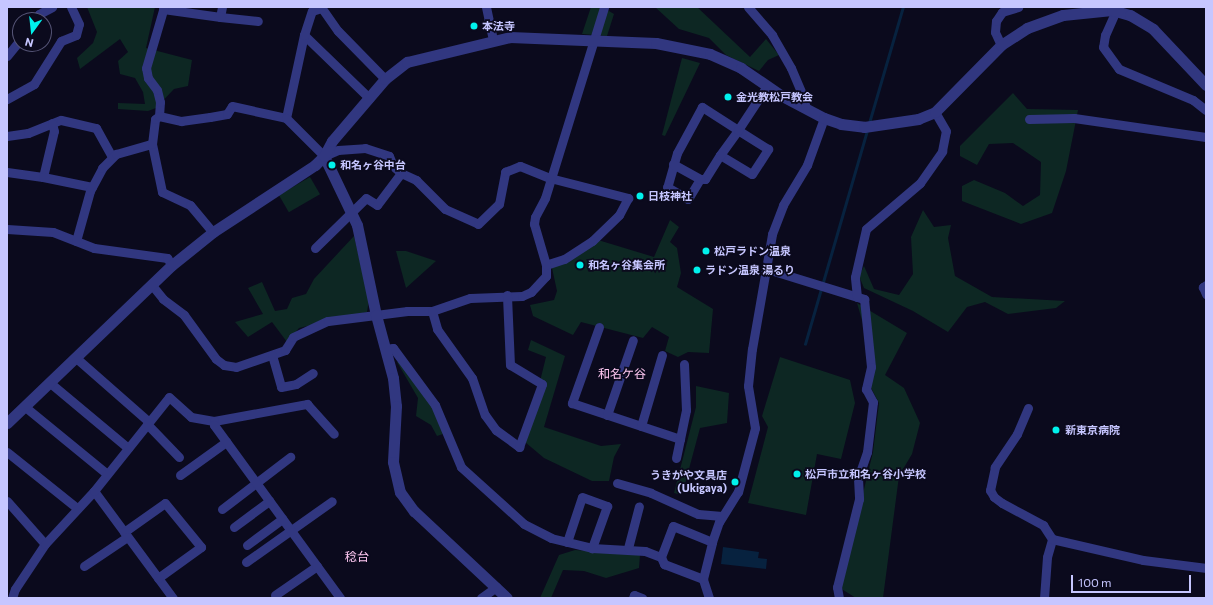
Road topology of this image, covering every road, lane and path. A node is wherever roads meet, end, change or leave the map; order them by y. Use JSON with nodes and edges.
{"nodes":[{"id":1,"x":52,"y":7,"type":"edge"},
{"id":2,"x":71,"y":7,"type":"edge"},
{"id":3,"x":222,"y":7,"type":"edge"},
{"id":4,"x":321,"y":7,"type":"edge"},
{"id":5,"x":486,"y":7,"type":"edge"},
{"id":6,"x":604,"y":7,"type":"edge"},
{"id":7,"x":748,"y":7,"type":"edge"},
{"id":8,"x":1018,"y":7,"type":"edge"},
{"id":9,"x":163,"y":8,"type":"edge"},
{"id":10,"x":1112,"y":10,"type":"junction"},
{"id":11,"x":43,"y":12,"type":"edge"},
{"id":12,"x":220,"y":17,"type":"junction"},
{"id":13,"x":258,"y":22,"type":"dead end"},
{"id":14,"x":304,"y":35,"type":"junction"},
{"id":15,"x":493,"y":41,"type":"junction"},
{"id":16,"x":593,"y":41,"type":"junction"},
{"id":17,"x":1001,"y":45,"type":"junction"},
{"id":18,"x":385,"y":79,"type":"junction"},
{"id":19,"x":1206,"y":85,"type":"edge"},
{"id":20,"x":767,"y":86,"type":"junction"},
{"id":21,"x":369,"y":98,"type":"junction"},
{"id":22,"x":7,"y":99,"type":"edge"},
{"id":23,"x":806,"y":109,"type":"junction"},
{"id":24,"x":1206,"y":110,"type":"edge"},
{"id":25,"x":935,"y":112,"type":"junction"},
{"id":26,"x":159,"y":116,"type":"junction"},
{"id":27,"x":286,"y":118,"type":"junction"},
{"id":28,"x":824,"y":118,"type":"junction"},
{"id":29,"x":1029,"y":119,"type":"dead end"},
{"id":30,"x":52,"y":122,"type":"junction"},
{"id":31,"x":738,"y":130,"type":"junction"},
{"id":32,"x":7,"y":136,"type":"edge"},
{"id":33,"x":1206,"y":137,"type":"edge"},
{"id":34,"x":152,"y":144,"type":"junction"},
{"id":35,"x":720,"y":155,"type":"junction"},
{"id":36,"x":324,"y":156,"type":"junction"},
{"id":37,"x":112,"y":157,"type":"junction"},
{"id":38,"x":673,"y":164,"type":"junction"},
{"id":39,"x":7,"y":172,"type":"edge"},
{"id":40,"x":400,"y":173,"type":"junction"},
{"id":41,"x":43,"y":177,"type":"junction"},
{"id":42,"x":550,"y":178,"type":"junction"},
{"id":43,"x":700,"y":179,"type":"junction"},
{"id":44,"x":92,"y":187,"type":"junction"},
{"id":45,"x":351,"y":210,"type":"junction"},
{"id":46,"x":7,"y":229,"type":"edge"},
{"id":47,"x":213,"y":232,"type":"junction"},
{"id":48,"x":76,"y":241,"type":"junction"},
{"id":49,"x":315,"y":248,"type":"dead end"},
{"id":50,"x":172,"y":265,"type":"junction"},
{"id":51,"x":546,"y":266,"type":"junction"},
{"id":52,"x":767,"y":270,"type":"junction"},
{"id":53,"x":151,"y":284,"type":"junction"},
{"id":54,"x":1206,"y":285,"type":"edge"},
{"id":55,"x":1206,"y":294,"type":"edge"},
{"id":56,"x":507,"y":296,"type":"junction"},
{"id":57,"x":857,"y":297,"type":"junction"},
{"id":58,"x":432,"y":311,"type":"junction"},
{"id":59,"x":376,"y":315,"type":"junction"},
{"id":60,"x":599,"y":327,"type":"dead end"},
{"id":61,"x":633,"y":340,"type":"dead end"},
{"id":62,"x":385,"y":349,"type":"junction"},
{"id":63,"x":272,"y":355,"type":"junction"},
{"id":64,"x":662,"y":355,"type":"dead end"},
{"id":65,"x":75,"y":357,"type":"junction"},
{"id":66,"x":684,"y":364,"type":"dead end"},
{"id":67,"x":313,"y":372,"type":"dead end"},
{"id":68,"x":49,"y":382,"type":"junction"},
{"id":69,"x":24,"y":406,"type":"junction"},
{"id":70,"x":1028,"y":408,"type":"dead end"},
{"id":71,"x":607,"y":415,"type":"junction"},
{"id":72,"x":214,"y":421,"type":"junction"},
{"id":73,"x":7,"y":423,"type":"edge"},
{"id":74,"x":148,"y":423,"type":"junction"},
{"id":75,"x":641,"y":426,"type":"junction"},
{"id":76,"x":334,"y":434,"type":"dead end"},
{"id":77,"x":680,"y":439,"type":"junction"},
{"id":78,"x":226,"y":442,"type":"junction"},
{"id":79,"x":128,"y":448,"type":"junction"},
{"id":80,"x":7,"y":452,"type":"edge"},
{"id":81,"x":179,"y":457,"type":"dead end"},
{"id":82,"x":290,"y":457,"type":"dead end"},
{"id":83,"x":676,"y":458,"type":"dead end"},
{"id":84,"x":107,"y":474,"type":"junction"},
{"id":85,"x":180,"y":475,"type":"dead end"},
{"id":86,"x":256,"y":483,"type":"junction"},
{"id":87,"x":618,"y":483,"type":"dead end"},
{"id":88,"x":94,"y":491,"type":"junction"},
{"id":89,"x":7,"y":501,"type":"edge"},
{"id":90,"x":269,"y":501,"type":"junction"},
{"id":91,"x":332,"y":501,"type":"dead end"},
{"id":92,"x":639,"y":506,"type":"dead end"},
{"id":93,"x":76,"y":508,"type":"junction"},
{"id":94,"x":222,"y":509,"type":"dead end"},
{"id":95,"x":722,"y":516,"type":"junction"},
{"id":96,"x":282,"y":519,"type":"junction"},
{"id":97,"x":234,"y":528,"type":"dead end"},
{"id":98,"x":290,"y":530,"type":"junction"},
{"id":99,"x":126,"y":534,"type":"junction"},
{"id":100,"x":1052,"y":539,"type":"junction"},
{"id":101,"x":567,"y":542,"type":"junction"},
{"id":102,"x":712,"y":542,"type":"junction"},
{"id":103,"x":45,"y":544,"type":"junction"},
{"id":104,"x":247,"y":545,"type":"dead end"},
{"id":105,"x":592,"y":548,"type":"junction"},
{"id":106,"x":628,"y":548,"type":"junction"},
{"id":107,"x":661,"y":557,"type":"junction"},
{"id":108,"x":246,"y":562,"type":"dead end"},
{"id":109,"x":84,"y":566,"type":"dead end"},
{"id":110,"x":317,"y":566,"type":"junction"},
{"id":111,"x":1206,"y":568,"type":"edge"},
{"id":112,"x":158,"y":578,"type":"junction"},
{"id":113,"x":703,"y":579,"type":"junction"},
{"id":114,"x":496,"y":587,"type":"junction"},
{"id":115,"x":275,"y":596,"type":"dead end"},
{"id":116,"x":12,"y":598,"type":"edge"},
{"id":117,"x":173,"y":598,"type":"edge"},
{"id":118,"x":340,"y":598,"type":"edge"},
{"id":119,"x":481,"y":598,"type":"edge"},
{"id":120,"x":507,"y":598,"type":"edge"},
{"id":121,"x":632,"y":598,"type":"edge"},
{"id":122,"x":642,"y":598,"type":"edge"},
{"id":123,"x":709,"y":598,"type":"edge"},
{"id":124,"x":839,"y":598,"type":"edge"},
{"id":125,"x":1044,"y":598,"type":"edge"}],
"edges":[{"from":1,"to":11,"type":"street"},
{"from":2,"to":22,"type":"street"},
{"from":3,"to":12,"type":"street"},
{"from":4,"to":14,"type":"street"},
{"from":4,"to":18,"type":"street"},
{"from":5,"to":15,"type":"street"},
{"from":6,"to":16,"type":"street"},
{"from":7,"to":23,"type":"street"},
{"from":8,"to":17,"type":"street"},
{"from":9,"to":12,"type":"street"},
{"from":9,"to":26,"type":"street"},
{"from":10,"to":17,"type":"street"},
{"from":10,"to":19,"type":"street"},
{"from":10,"to":24,"type":"street"},
{"from":12,"to":13,"type":"street"},
{"from":14,"to":21,"type":"street"},
{"from":14,"to":27,"type":"street"},
{"from":15,"to":16,"type":"street"},
{"from":15,"to":18,"type":"street"},
{"from":16,"to":20,"type":"street"},
{"from":16,"to":42,"type":"street"},
{"from":17,"to":25,"type":"street"},
{"from":18,"to":21,"type":"street"},
{"from":20,"to":23,"type":"street"},
{"from":20,"to":31,"type":"street"},
{"from":21,"to":36,"type":"street"},
{"from":23,"to":28,"type":"street"},
{"from":25,"to":28,"type":"street"},
{"from":25,"to":57,"type":"street"},
{"from":26,"to":27,"type":"street"},
{"from":26,"to":34,"type":"street"},
{"from":27,"to":36,"type":"street"},
{"from":28,"to":52,"type":"street"},
{"from":29,"to":33,"type":"street"},
{"from":30,"to":32,"type":"street"},
{"from":30,"to":37,"type":"street"},
{"from":30,"to":41,"type":"street"},
{"from":31,"to":35,"type":"street"},
{"from":31,"to":35,"type":"street"},
{"from":31,"to":38,"type":"street"},
{"from":34,"to":37,"type":"street"},
{"from":34,"to":47,"type":"street"},
{"from":35,"to":43,"type":"street"},
{"from":36,"to":40,"type":"street"},
{"from":36,"to":45,"type":"street"},
{"from":36,"to":47,"type":"street"},
{"from":37,"to":44,"type":"street"},
{"from":38,"to":43,"type":"street"},
{"from":38,"to":43,"type":"street"},
{"from":39,"to":41,"type":"street"},
{"from":40,"to":42,"type":"street"},
{"from":40,"to":45,"type":"street"},
{"from":41,"to":44,"type":"street"},
{"from":42,"to":51,"type":"street"},
{"from":42,"to":51,"type":"street"},
{"from":44,"to":48,"type":"street"},
{"from":45,"to":49,"type":"street"},
{"from":45,"to":59,"type":"street"},
{"from":46,"to":48,"type":"street"},
{"from":47,"to":50,"type":"street"},
{"from":48,"to":50,"type":"street"},
{"from":50,"to":53,"type":"street"},
{"from":51,"to":56,"type":"street"},
{"from":52,"to":57,"type":"street"},
{"from":52,"to":95,"type":"street"},
{"from":53,"to":63,"type":"street"},
{"from":53,"to":65,"type":"street"},
{"from":54,"to":55,"type":"street"},
{"from":56,"to":58,"type":"street"},
{"from":56,"to":58,"type":"street"},
{"from":57,"to":124,"type":"street"},
{"from":58,"to":59,"type":"street"},
{"from":59,"to":62,"type":"street"},
{"from":59,"to":63,"type":"street"},
{"from":60,"to":71,"type":"street"},
{"from":61,"to":71,"type":"street"},
{"from":62,"to":101,"type":"street"},
{"from":62,"to":114,"type":"street"},
{"from":63,"to":67,"type":"street"},
{"from":64,"to":75,"type":"street"},
{"from":65,"to":68,"type":"street"},
{"from":65,"to":74,"type":"street"},
{"from":66,"to":77,"type":"street"},
{"from":68,"to":69,"type":"street"},
{"from":68,"to":79,"type":"street"},
{"from":69,"to":73,"type":"street"},
{"from":69,"to":84,"type":"street"},
{"from":70,"to":100,"type":"street"},
{"from":71,"to":75,"type":"street"},
{"from":72,"to":74,"type":"street"},
{"from":72,"to":76,"type":"street"},
{"from":72,"to":78,"type":"street"},
{"from":74,"to":79,"type":"street"},
{"from":74,"to":81,"type":"street"},
{"from":75,"to":77,"type":"street"},
{"from":77,"to":83,"type":"street"},
{"from":78,"to":85,"type":"street"},
{"from":78,"to":86,"type":"street"},
{"from":79,"to":84,"type":"street"},
{"from":80,"to":93,"type":"street"},
{"from":82,"to":86,"type":"street"},
{"from":84,"to":88,"type":"street"},
{"from":86,"to":90,"type":"street"},
{"from":86,"to":94,"type":"street"},
{"from":87,"to":95,"type":"street"},
{"from":88,"to":93,"type":"street"},
{"from":88,"to":99,"type":"street"},
{"from":89,"to":103,"type":"street"},
{"from":90,"to":96,"type":"street"},
{"from":90,"to":97,"type":"street"},
{"from":91,"to":98,"type":"street"},
{"from":92,"to":106,"type":"street"},
{"from":93,"to":103,"type":"street"},
{"from":95,"to":102,"type":"street"},
{"from":96,"to":98,"type":"street"},
{"from":96,"to":104,"type":"street"},
{"from":98,"to":108,"type":"street"},
{"from":98,"to":110,"type":"street"},
{"from":99,"to":109,"type":"street"},
{"from":99,"to":112,"type":"street"},
{"from":99,"to":112,"type":"street"},
{"from":100,"to":111,"type":"street"},
{"from":100,"to":125,"type":"street"},
{"from":101,"to":105,"type":"street"},
{"from":101,"to":105,"type":"street"},
{"from":102,"to":107,"type":"street"},
{"from":102,"to":113,"type":"street"},
{"from":103,"to":116,"type":"street"},
{"from":105,"to":106,"type":"street"},
{"from":106,"to":107,"type":"street"},
{"from":107,"to":113,"type":"street"},
{"from":110,"to":115,"type":"street"},
{"from":110,"to":118,"type":"street"},
{"from":112,"to":117,"type":"street"},
{"from":113,"to":123,"type":"street"},
{"from":114,"to":119,"type":"street"},
{"from":114,"to":120,"type":"street"},
{"from":121,"to":122,"type":"street"}]}
